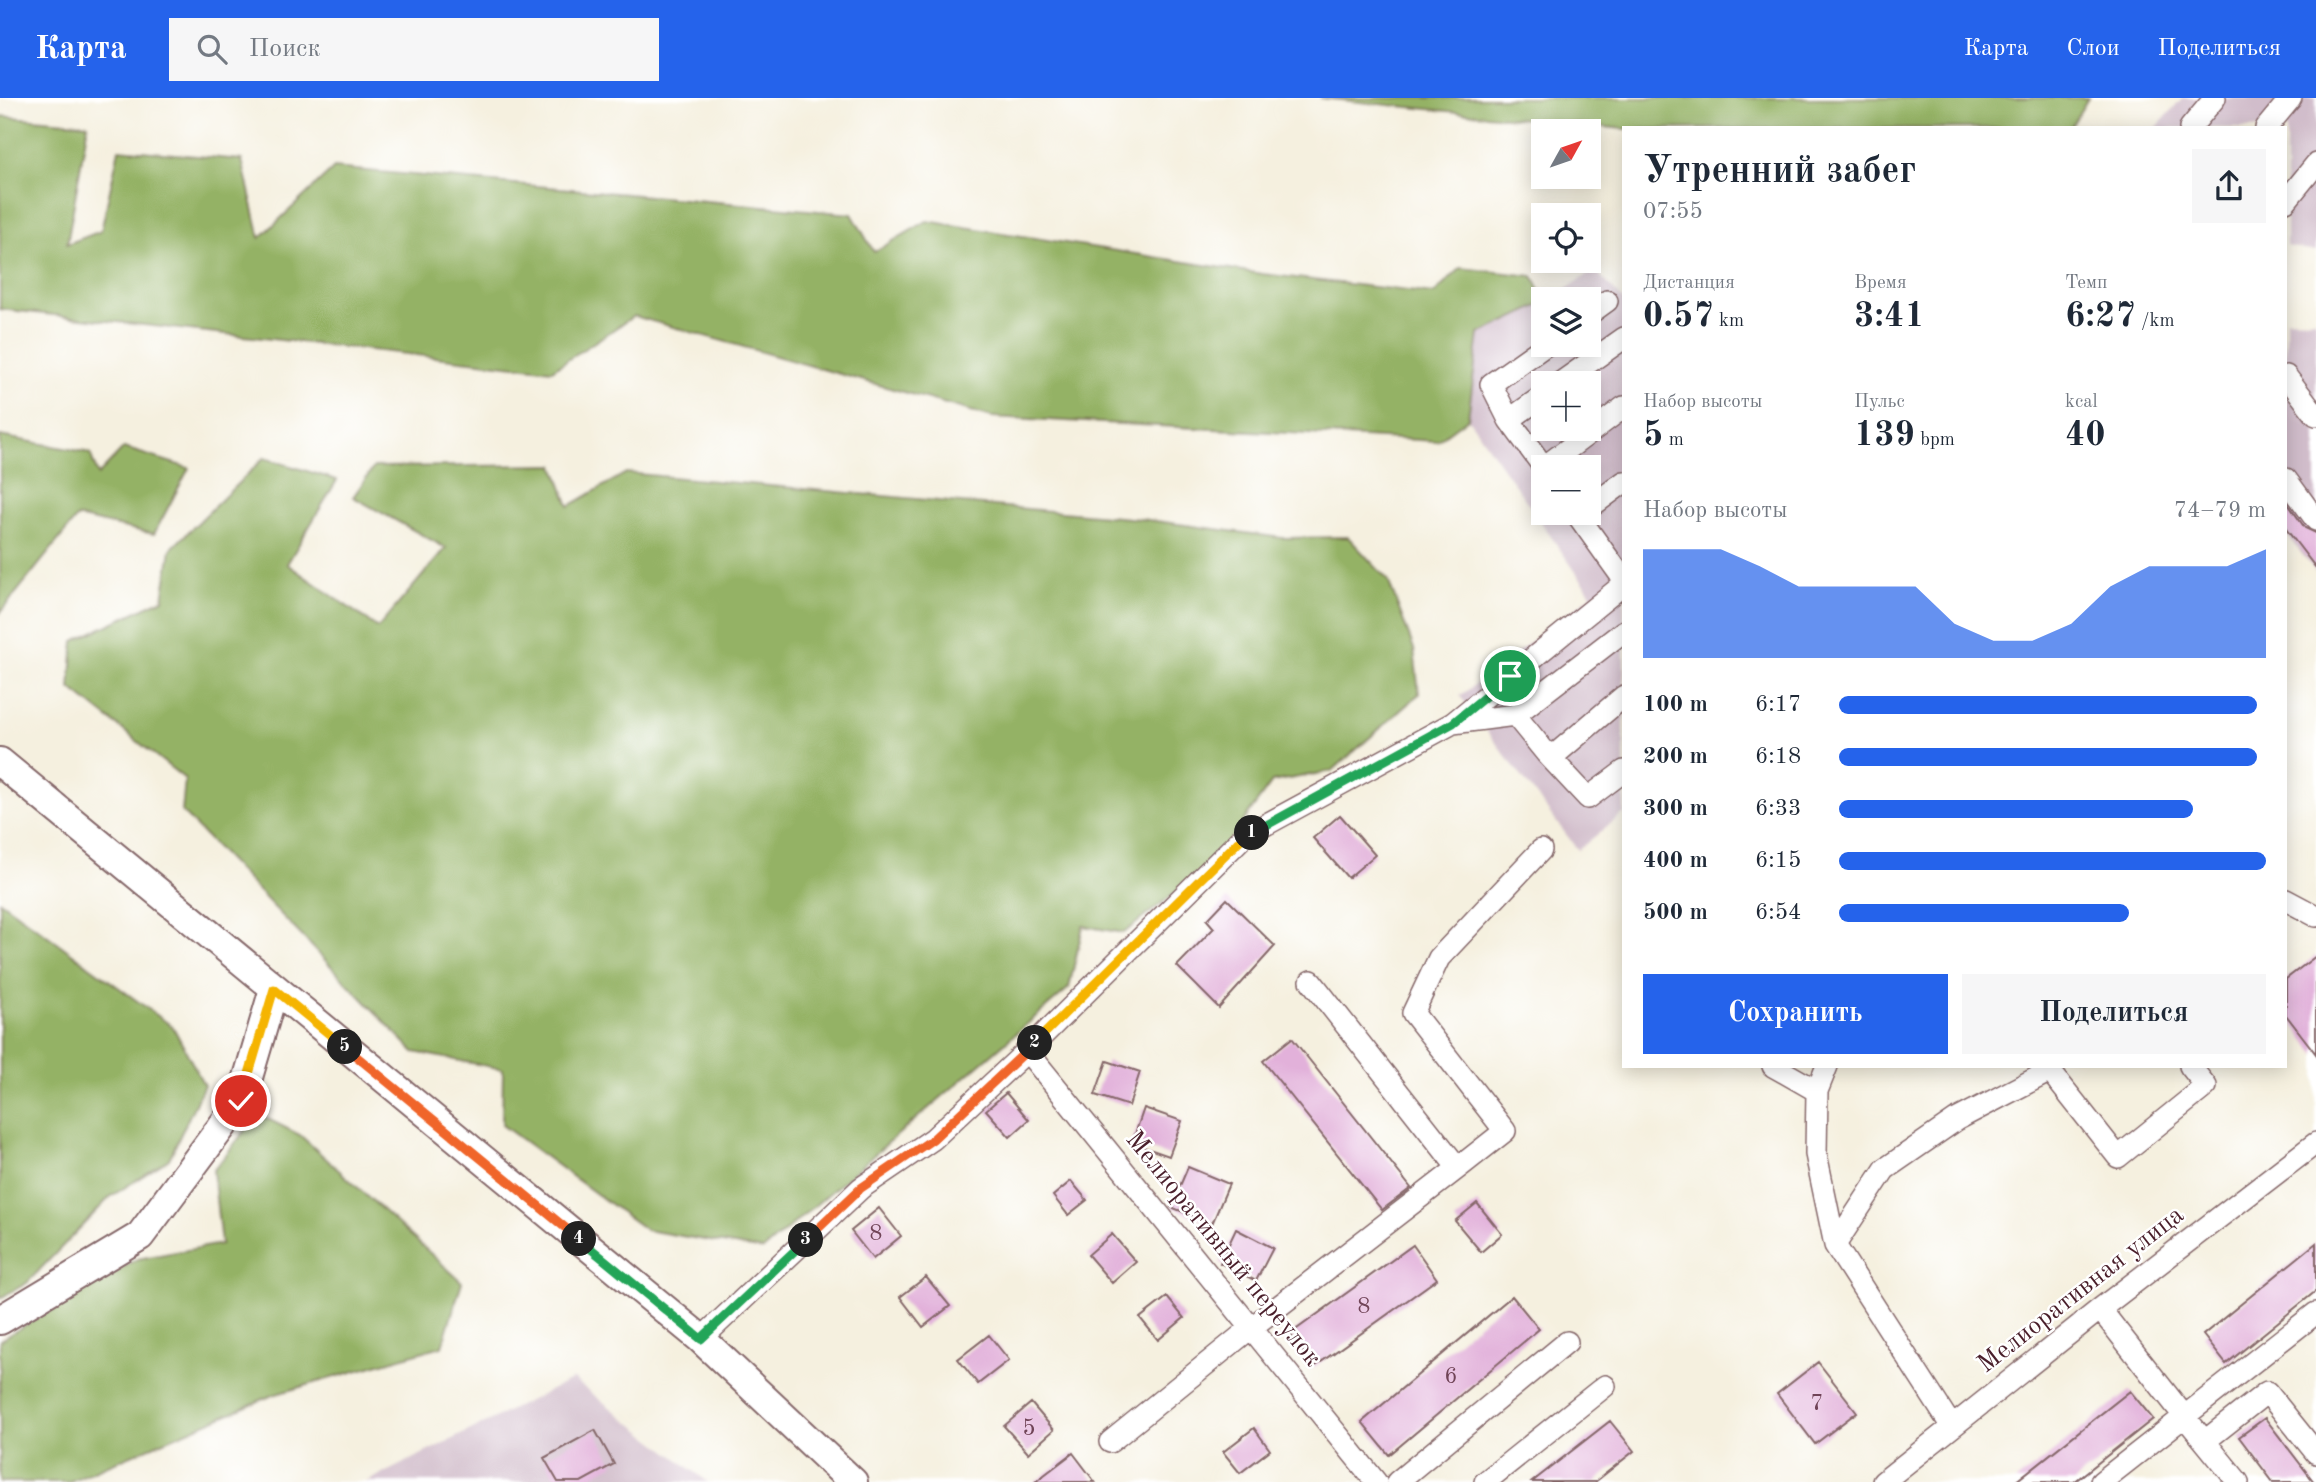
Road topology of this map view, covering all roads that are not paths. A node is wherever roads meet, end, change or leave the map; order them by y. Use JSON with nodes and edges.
{"nodes":[{"id":1,"x":2215,"y":98,"type":"edge"},
{"id":2,"x":2291,"y":98,"type":"edge"},
{"id":3,"x":2192,"y":126,"type":"edge"},
{"id":4,"x":2268,"y":126,"type":"edge"},
{"id":5,"x":2316,"y":164,"type":"edge"},
{"id":6,"x":2287,"y":200,"type":"edge"},
{"id":7,"x":1607,"y":301,"type":"dead end"},
{"id":8,"x":1601,"y":305,"type":"edge"},
{"id":9,"x":1622,"y":339,"type":"edge"},
{"id":10,"x":1531,"y":356,"type":"edge"},
{"id":11,"x":1577,"y":371,"type":"edge"},
{"id":12,"x":2287,"y":377,"type":"edge"},
{"id":13,"x":1531,"y":404,"type":"edge"},
{"id":14,"x":1622,"y":408,"type":"edge"},
{"id":15,"x":2316,"y":415,"type":"edge"},
{"id":16,"x":1509,"y":419,"type":"junction"},
{"id":17,"x":1534,"y":455,"type":"edge"},
{"id":18,"x":1559,"y":455,"type":"edge"},
{"id":19,"x":2287,"y":480,"type":"edge"},
{"id":20,"x":1622,"y":483,"type":"edge"},
{"id":21,"x":1601,"y":498,"type":"edge"},
{"id":22,"x":2316,"y":520,"type":"edge"},
{"id":23,"x":1590,"y":525,"type":"edge"},
{"id":24,"x":1622,"y":579,"type":"edge"},
{"id":25,"x":1622,"y":584,"type":"edge"},
{"id":26,"x":1622,"y":633,"type":"edge"},
{"id":27,"x":1622,"y":697,"type":"edge"},
{"id":28,"x":1516,"y":715,"type":"junction"},
{"id":29,"x":1453,"y":723,"type":"junction"},
{"id":30,"x":1546,"y":754,"type":"junction"},
{"id":31,"x":0,"y":762,"type":"edge"},
{"id":32,"x":1622,"y":772,"type":"edge"},
{"id":33,"x":1541,"y":850,"type":"dead end"},
{"id":34,"x":2287,"y":901,"type":"edge"},
{"id":35,"x":2316,"y":916,"type":"edge"},
{"id":36,"x":1311,"y":981,"type":"dead end"},
{"id":37,"x":274,"y":989,"type":"junction"},
{"id":38,"x":1027,"y":1051,"type":"junction"},
{"id":39,"x":1777,"y":1068,"type":"edge"},
{"id":40,"x":1826,"y":1068,"type":"edge"},
{"id":41,"x":2192,"y":1068,"type":"edge"},
{"id":42,"x":1817,"y":1091,"type":"junction"},
{"id":43,"x":2316,"y":1143,"type":"edge"},
{"id":44,"x":1458,"y":1168,"type":"junction"},
{"id":45,"x":1835,"y":1245,"type":"junction"},
{"id":46,"x":2100,"y":1309,"type":"junction"},
{"id":47,"x":2316,"y":1313,"type":"edge"},
{"id":48,"x":0,"y":1320,"type":"edge"},
{"id":49,"x":1252,"y":1327,"type":"junction"},
{"id":50,"x":701,"y":1339,"type":"junction"},
{"id":51,"x":1567,"y":1342,"type":"dead end"},
{"id":52,"x":1605,"y":1386,"type":"dead end"},
{"id":53,"x":2184,"y":1416,"type":"junction"},
{"id":54,"x":1952,"y":1427,"type":"junction"},
{"id":55,"x":2204,"y":1441,"type":"junction"},
{"id":56,"x":1110,"y":1443,"type":"dead end"},
{"id":57,"x":2316,"y":1452,"type":"edge"},
{"id":58,"x":1890,"y":1480,"type":"edge"},
{"id":59,"x":2231,"y":1480,"type":"edge"},
{"id":60,"x":853,"y":1482,"type":"edge"},
{"id":61,"x":1376,"y":1482,"type":"edge"},
{"id":62,"x":1398,"y":1482,"type":"edge"},
{"id":63,"x":1485,"y":1482,"type":"edge"},
{"id":64,"x":2101,"y":1482,"type":"edge"}],
"edges":[{"from":1,"to":3,"type":"street"},
{"from":2,"to":4,"type":"street"},
{"from":5,"to":6,"type":"street"},
{"from":7,"to":8,"type":"street"},
{"from":9,"to":11,"type":"street"},
{"from":10,"to":16,"type":"street"},
{"from":12,"to":15,"type":"street"},
{"from":13,"to":16,"type":"street"},
{"from":14,"to":18,"type":"street"},
{"from":16,"to":17,"type":"street"},
{"from":19,"to":22,"type":"street"},
{"from":20,"to":21,"type":"street"},
{"from":23,"to":24,"type":"street"},
{"from":25,"to":29,"type":"street"},
{"from":26,"to":28,"type":"street"},
{"from":27,"to":30,"type":"street"},
{"from":28,"to":29,"type":"street"},
{"from":28,"to":30,"type":"street"},
{"from":29,"to":38,"type":"street"},
{"from":30,"to":32,"type":"street"},
{"from":31,"to":37,"type":"main road"},
{"from":33,"to":44,"type":"street"},
{"from":34,"to":35,"type":"street"},
{"from":36,"to":44,"type":"street"},
{"from":37,"to":48,"type":"main road"},
{"from":37,"to":50,"type":"main road"},
{"from":38,"to":49,"type":"street","name":"Мелиоративный переулок"},
{"from":38,"to":50,"type":"street"},
{"from":39,"to":42,"type":"street"},
{"from":40,"to":42,"type":"street"},
{"from":41,"to":45,"type":"street"},
{"from":42,"to":45,"type":"street"},
{"from":43,"to":46,"type":"street","name":"Мелиоративная улица"},
{"from":44,"to":49,"type":"street"},
{"from":45,"to":54,"type":"street"},
{"from":46,"to":53,"type":"street"},
{"from":46,"to":54,"type":"street","name":"Мелиоративная улица"},
{"from":47,"to":53,"type":"street"},
{"from":49,"to":56,"type":"street"},
{"from":49,"to":61,"type":"street","name":"Мелиоративный переулок"},
{"from":50,"to":60,"type":"main road"},
{"from":51,"to":62,"type":"street"},
{"from":52,"to":63,"type":"street"},
{"from":53,"to":55,"type":"street"},
{"from":53,"to":64,"type":"street"},
{"from":54,"to":58,"type":"street","name":"Мелиоративная улица"},
{"from":55,"to":57,"type":"street"},
{"from":55,"to":59,"type":"street"}]}
